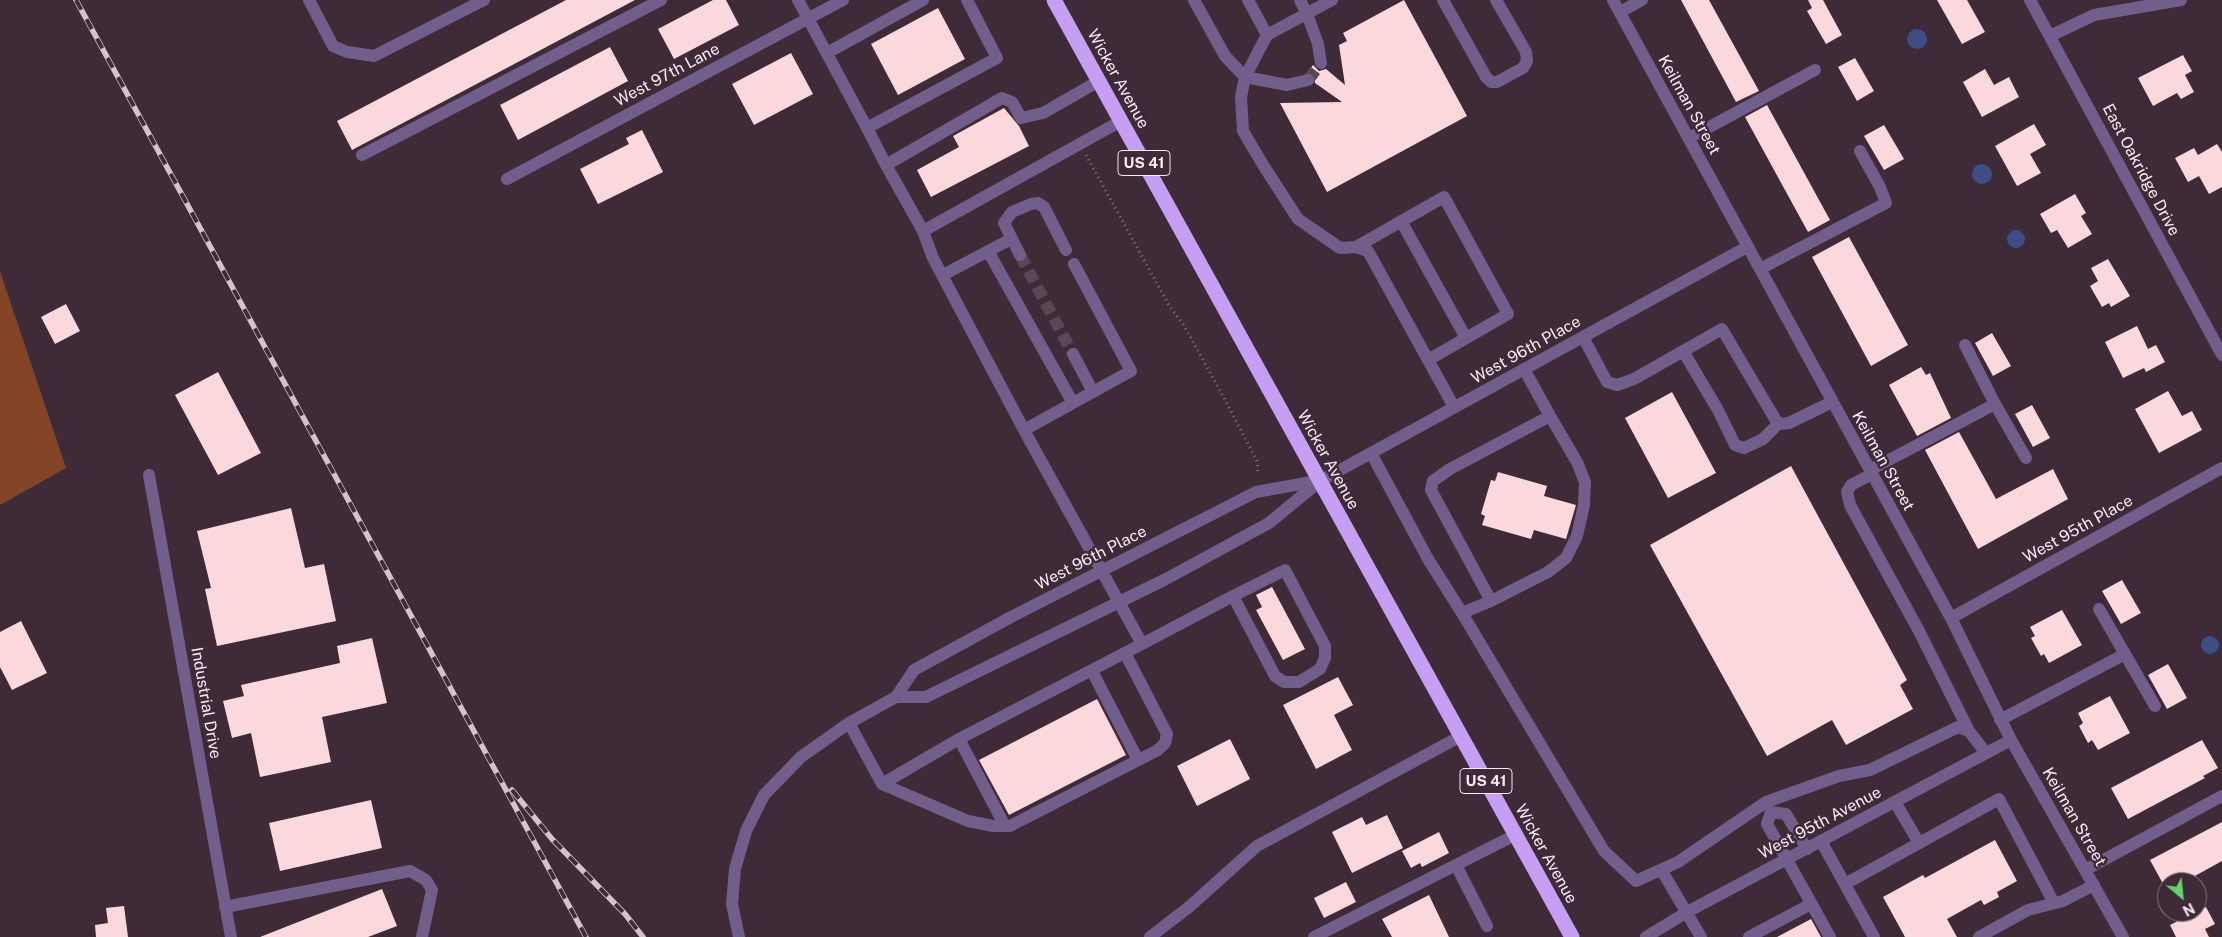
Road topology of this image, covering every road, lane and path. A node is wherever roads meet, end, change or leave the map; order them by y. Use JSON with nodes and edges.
{"nodes":[{"id":1,"x":309,"y":0,"type":"edge"},
{"id":2,"x":484,"y":0,"type":"edge"},
{"id":3,"x":661,"y":0,"type":"edge"},
{"id":4,"x":798,"y":0,"type":"edge"},
{"id":5,"x":843,"y":0,"type":"edge"},
{"id":6,"x":923,"y":0,"type":"edge"},
{"id":7,"x":967,"y":0,"type":"edge"},
{"id":8,"x":1054,"y":0,"type":"edge"},
{"id":9,"x":1194,"y":0,"type":"edge"},
{"id":10,"x":1248,"y":0,"type":"edge"},
{"id":11,"x":1300,"y":0,"type":"edge"},
{"id":12,"x":1332,"y":0,"type":"edge"},
{"id":13,"x":1443,"y":0,"type":"edge"},
{"id":14,"x":1496,"y":0,"type":"edge"},
{"id":15,"x":1614,"y":0,"type":"edge"},
{"id":16,"x":1642,"y":0,"type":"edge"},
{"id":17,"x":2030,"y":0,"type":"edge"},
{"id":18,"x":2180,"y":0,"type":"edge"},
{"id":19,"x":1620,"y":12,"type":"junction"},
{"id":20,"x":1307,"y":14,"type":"junction"},
{"id":21,"x":808,"y":18,"type":"junction"},
{"id":22,"x":1267,"y":35,"type":"junction"},
{"id":23,"x":2050,"y":36,"type":"junction"},
{"id":24,"x":826,"y":53,"type":"junction"},
{"id":25,"x":1321,"y":63,"type":"dead end"},
{"id":26,"x":1815,"y":70,"type":"dead end"},
{"id":27,"x":1245,"y":77,"type":"junction"},
{"id":28,"x":1308,"y":80,"type":"tunnel mouth"},
{"id":29,"x":1099,"y":81,"type":"junction"},
{"id":30,"x":1121,"y":121,"type":"junction"},
{"id":31,"x":867,"y":128,"type":"junction"},
{"id":32,"x":1688,"y":138,"type":"junction"},
{"id":33,"x":1079,"y":144,"type":"junction"},
{"id":34,"x":1860,"y":151,"type":"dead end"},
{"id":35,"x":362,"y":155,"type":"dead end"},
{"id":36,"x":886,"y":164,"type":"junction"},
{"id":37,"x":507,"y":179,"type":"dead end"},
{"id":38,"x":1401,"y":221,"type":"junction"},
{"id":39,"x":923,"y":231,"type":"junction"},
{"id":40,"x":1011,"y":239,"type":"junction"},
{"id":41,"x":1356,"y":247,"type":"junction"},
{"id":42,"x":1747,"y":247,"type":"junction"},
{"id":43,"x":1066,"y":250,"type":"dead end"},
{"id":44,"x":988,"y":251,"type":"junction"},
{"id":45,"x":1020,"y":255,"type":"tunnel mouth"},
{"id":46,"x":1074,"y":264,"type":"dead end"},
{"id":47,"x":1760,"y":269,"type":"junction"},
{"id":48,"x":943,"y":275,"type":"junction"},
{"id":49,"x":1583,"y":337,"type":"junction"},
{"id":50,"x":1466,"y":338,"type":"junction"},
{"id":51,"x":1965,"y":345,"type":"dead end"},
{"id":52,"x":1683,"y":351,"type":"junction"},
{"id":53,"x":1073,"y":354,"type":"tunnel mouth"},
{"id":54,"x":2222,"y":355,"type":"edge"},
{"id":55,"x":1428,"y":360,"type":"junction"},
{"id":56,"x":1524,"y":369,"type":"junction"},
{"id":57,"x":1093,"y":392,"type":"junction"},
{"id":58,"x":1832,"y":402,"type":"junction"},
{"id":59,"x":1073,"y":403,"type":"junction"},
{"id":60,"x":1995,"y":404,"type":"junction"},
{"id":61,"x":1454,"y":407,"type":"junction"},
{"id":62,"x":1550,"y":416,"type":"junction"},
{"id":63,"x":1778,"y":424,"type":"junction"},
{"id":64,"x":1024,"y":430,"type":"junction"},
{"id":65,"x":1371,"y":453,"type":"junction"},
{"id":66,"x":2026,"y":458,"type":"dead end"},
{"id":67,"x":2222,"y":468,"type":"edge"},
{"id":68,"x":1871,"y":472,"type":"junction"},
{"id":69,"x":1258,"y":474,"type":"dead end"},
{"id":70,"x":148,"y":475,"type":"dead end"},
{"id":71,"x":1320,"y":481,"type":"junction"},
{"id":72,"x":1102,"y":570,"type":"junction"},
{"id":73,"x":1233,"y":596,"type":"junction"},
{"id":74,"x":1491,"y":601,"type":"junction"},
{"id":75,"x":1120,"y":602,"type":"junction"},
{"id":76,"x":2099,"y":609,"type":"dead end"},
{"id":77,"x":1462,"y":613,"type":"junction"},
{"id":78,"x":1950,"y":618,"type":"junction"},
{"id":79,"x":1142,"y":644,"type":"junction"},
{"id":80,"x":1125,"y":653,"type":"junction"},
{"id":81,"x":2125,"y":654,"type":"junction"},
{"id":82,"x":1092,"y":671,"type":"junction"},
{"id":83,"x":896,"y":697,"type":"junction"},
{"id":84,"x":2155,"y":706,"type":"dead end"},
{"id":85,"x":2000,"y":720,"type":"junction"},
{"id":86,"x":849,"y":723,"type":"junction"},
{"id":87,"x":1969,"y":731,"type":"junction"},
{"id":88,"x":1461,"y":736,"type":"junction"},
{"id":89,"x":959,"y":739,"type":"junction"},
{"id":90,"x":2011,"y":740,"type":"junction"},
{"id":91,"x":1986,"y":753,"type":"junction"},
{"id":92,"x":1138,"y":760,"type":"junction"},
{"id":93,"x":882,"y":784,"type":"junction"},
{"id":94,"x":2222,"y":796,"type":"edge"},
{"id":95,"x":1896,"y":802,"type":"junction"},
{"id":96,"x":1768,"y":807,"type":"junction"},
{"id":97,"x":1005,"y":826,"type":"junction"},
{"id":98,"x":1516,"y":835,"type":"junction"},
{"id":99,"x":1821,"y":841,"type":"junction"},
{"id":100,"x":1919,"y":843,"type":"junction"},
{"id":101,"x":1807,"y":849,"type":"junction"},
{"id":102,"x":1786,"y":860,"type":"junction"},
{"id":103,"x":1456,"y":865,"type":"junction"},
{"id":104,"x":1662,"y":870,"type":"junction"},
{"id":105,"x":2086,"y":870,"type":"junction"},
{"id":106,"x":1845,"y":884,"type":"junction"},
{"id":107,"x":2094,"y":885,"type":"junction"},
{"id":108,"x":2054,"y":903,"type":"junction"},
{"id":109,"x":1811,"y":904,"type":"junction"},
{"id":110,"x":225,"y":907,"type":"junction"},
{"id":111,"x":1687,"y":912,"type":"junction"},
{"id":112,"x":1487,"y":926,"type":"dead end"},
{"id":113,"x":231,"y":937,"type":"edge"},
{"id":114,"x":422,"y":937,"type":"edge"},
{"id":115,"x":738,"y":937,"type":"edge"},
{"id":116,"x":1150,"y":937,"type":"edge"},
{"id":117,"x":1314,"y":937,"type":"edge"},
{"id":118,"x":1572,"y":937,"type":"edge"},
{"id":119,"x":1646,"y":937,"type":"edge"},
{"id":120,"x":1701,"y":937,"type":"edge"},
{"id":121,"x":1749,"y":937,"type":"edge"},
{"id":122,"x":1830,"y":937,"type":"edge"},
{"id":123,"x":1874,"y":937,"type":"edge"},
{"id":124,"x":1979,"y":937,"type":"edge"},
{"id":125,"x":2122,"y":937,"type":"edge"}],
"edges":[{"from":1,"to":2,"type":"street"},
{"from":3,"to":35,"type":"street"},
{"from":4,"to":21,"type":"street"},
{"from":5,"to":21,"type":"street","name":"West 97th Lane"},
{"from":6,"to":24,"type":"street"},
{"from":7,"to":31,"type":"street"},
{"from":8,"to":29,"type":"highway","name":"Wicker Avenue","number":"US 41"},
{"from":9,"to":27,"type":"street"},
{"from":10,"to":22,"type":"street"},
{"from":11,"to":20,"type":"street"},
{"from":12,"to":20,"type":"street"},
{"from":13,"to":14,"type":"street"},
{"from":15,"to":19,"type":"street","name":"Keilman Street"},
{"from":16,"to":19,"type":"street"},
{"from":17,"to":23,"type":"street","name":"East Oakridge Drive"},
{"from":18,"to":23,"type":"street"},
{"from":19,"to":32,"type":"street","name":"Keilman Street"},
{"from":20,"to":22,"type":"street"},
{"from":20,"to":25,"type":"street"},
{"from":21,"to":24,"type":"street"},
{"from":21,"to":37,"type":"street","name":"West 97th Lane"},
{"from":22,"to":27,"type":"street"},
{"from":23,"to":54,"type":"street","name":"East Oakridge Drive"},
{"from":24,"to":31,"type":"street"},
{"from":26,"to":32,"type":"street"},
{"from":27,"to":28,"type":"street"},
{"from":27,"to":41,"type":"street"},
{"from":29,"to":30,"type":"highway","name":"Wicker Avenue","number":"US 41"},
{"from":29,"to":36,"type":"street"},
{"from":30,"to":33,"type":"street"},
{"from":30,"to":71,"type":"highway","name":"Wicker Avenue","number":"US 41"},
{"from":31,"to":36,"type":"street"},
{"from":32,"to":42,"type":"street","name":"Keilman Street"},
{"from":33,"to":39,"type":"street"},
{"from":33,"to":69,"type":"path"},
{"from":34,"to":47,"type":"street"},
{"from":36,"to":39,"type":"street"},
{"from":38,"to":41,"type":"street"},
{"from":38,"to":50,"type":"street"},
{"from":38,"to":50,"type":"street"},
{"from":39,"to":48,"type":"street"},
{"from":40,"to":43,"type":"street"},
{"from":40,"to":44,"type":"street"},
{"from":40,"to":45,"type":"street"},
{"from":41,"to":55,"type":"street"},
{"from":42,"to":47,"type":"street","name":"Keilman Street"},
{"from":42,"to":49,"type":"street","name":"West 96th Place"},
{"from":44,"to":48,"type":"street"},
{"from":44,"to":59,"type":"street"},
{"from":46,"to":57,"type":"street"},
{"from":47,"to":58,"type":"street","name":"Keilman Street"},
{"from":48,"to":64,"type":"street"},
{"from":49,"to":52,"type":"street"},
{"from":49,"to":56,"type":"street","name":"West 96th Place"},
{"from":50,"to":55,"type":"street"},
{"from":51,"to":60,"type":"street"},
{"from":52,"to":63,"type":"street"},
{"from":52,"to":63,"type":"street"},
{"from":53,"to":57,"type":"street"},
{"from":55,"to":61,"type":"street"},
{"from":56,"to":61,"type":"street","name":"West 96th Place"},
{"from":56,"to":62,"type":"street"},
{"from":57,"to":59,"type":"street"},
{"from":58,"to":63,"type":"street"},
{"from":58,"to":68,"type":"street","name":"Keilman Street"},
{"from":59,"to":64,"type":"street"},
{"from":60,"to":66,"type":"street"},
{"from":60,"to":68,"type":"street"},
{"from":61,"to":65,"type":"street","name":"West 96th Place"},
{"from":62,"to":74,"type":"street"},
{"from":62,"to":74,"type":"street"},
{"from":64,"to":72,"type":"street"},
{"from":65,"to":71,"type":"street","name":"West 96th Place"},
{"from":65,"to":77,"type":"street"},
{"from":67,"to":78,"type":"street","name":"West 95th Place"},
{"from":68,"to":78,"type":"street","name":"Keilman Street"},
{"from":68,"to":87,"type":"street"},
{"from":70,"to":110,"type":"street","name":"Industrial Drive"},
{"from":71,"to":72,"type":"street","name":"West 96th Place"},
{"from":71,"to":75,"type":"street","name":"West 96th Place"},
{"from":71,"to":88,"type":"highway","name":"Wicker Avenue","number":"US 41"},
{"from":72,"to":75,"type":"street"},
{"from":72,"to":83,"type":"street","name":"West 96th Place"},
{"from":73,"to":73,"type":"street"},
{"from":73,"to":79,"type":"street"},
{"from":74,"to":77,"type":"street"},
{"from":75,"to":79,"type":"street"},
{"from":75,"to":83,"type":"street","name":"West 96th Place"},
{"from":76,"to":81,"type":"street"},
{"from":77,"to":104,"type":"street"},
{"from":78,"to":85,"type":"street","name":"Keilman Street"},
{"from":79,"to":80,"type":"street"},
{"from":80,"to":82,"type":"street"},
{"from":80,"to":92,"type":"street"},
{"from":81,"to":84,"type":"street"},
{"from":81,"to":85,"type":"street"},
{"from":82,"to":89,"type":"street"},
{"from":82,"to":92,"type":"street"},
{"from":83,"to":86,"type":"street","name":"West 96th Place"},
{"from":85,"to":90,"type":"street","name":"Keilman Street"},
{"from":86,"to":93,"type":"street"},
{"from":86,"to":115,"type":"street","name":"West 96th Place"},
{"from":87,"to":91,"type":"street"},
{"from":87,"to":96,"type":"street"},
{"from":88,"to":98,"type":"highway","name":"Wicker Avenue","number":"US 41"},
{"from":88,"to":116,"type":"street"},
{"from":89,"to":93,"type":"street"},
{"from":89,"to":97,"type":"street"},
{"from":90,"to":91,"type":"street","name":"West 95th Avenue"},
{"from":90,"to":105,"type":"street","name":"Keilman Street"},
{"from":91,"to":95,"type":"street","name":"West 95th Avenue"},
{"from":92,"to":97,"type":"street"},
{"from":93,"to":97,"type":"street"},
{"from":94,"to":105,"type":"street"},
{"from":95,"to":99,"type":"street","name":"West 95th Avenue"},
{"from":95,"to":100,"type":"street"},
{"from":96,"to":101,"type":"street"},
{"from":96,"to":102,"type":"street"},
{"from":96,"to":104,"type":"street"},
{"from":98,"to":103,"type":"street"},
{"from":98,"to":118,"type":"highway","name":"Wicker Avenue","number":"US 41"},
{"from":99,"to":101,"type":"street","name":"West 95th Avenue"},
{"from":99,"to":106,"type":"street"},
{"from":100,"to":106,"type":"street"},
{"from":100,"to":108,"type":"street"},
{"from":101,"to":102,"type":"street","name":"West 95th Avenue"},
{"from":102,"to":109,"type":"street"},
{"from":102,"to":111,"type":"street","name":"West 95th Avenue"},
{"from":103,"to":112,"type":"street"},
{"from":103,"to":117,"type":"street"},
{"from":104,"to":111,"type":"street"},
{"from":105,"to":107,"type":"street","name":"Keilman Street"},
{"from":106,"to":123,"type":"street"},
{"from":107,"to":108,"type":"street"},
{"from":107,"to":125,"type":"street","name":"Keilman Street"},
{"from":108,"to":124,"type":"street"},
{"from":109,"to":121,"type":"street"},
{"from":109,"to":122,"type":"street"},
{"from":110,"to":113,"type":"street","name":"Industrial Drive"},
{"from":110,"to":114,"type":"street"},
{"from":111,"to":119,"type":"street","name":"West 95th Avenue"},
{"from":111,"to":120,"type":"street"}]}
